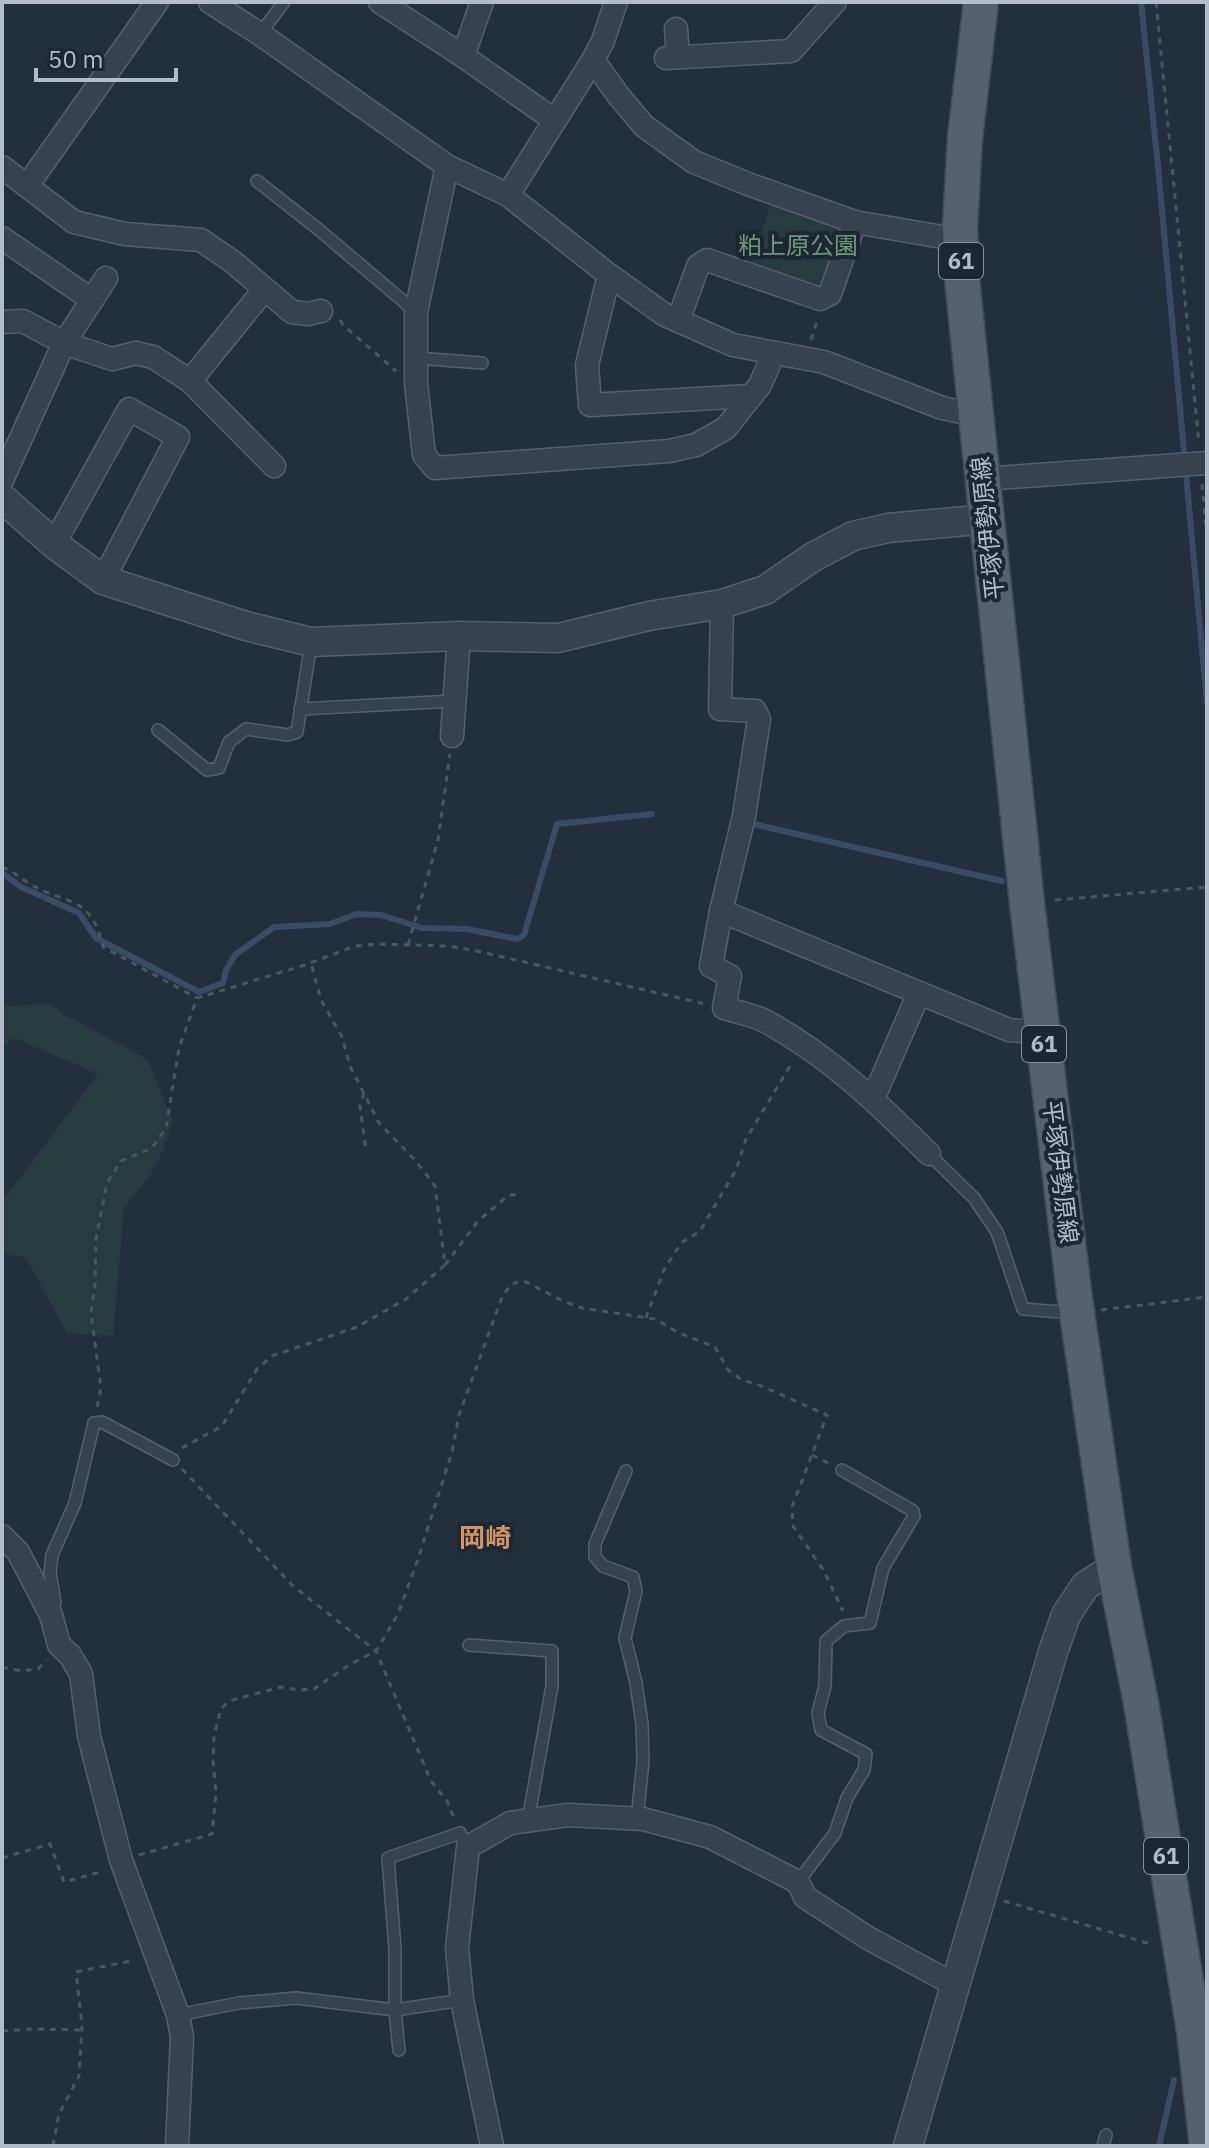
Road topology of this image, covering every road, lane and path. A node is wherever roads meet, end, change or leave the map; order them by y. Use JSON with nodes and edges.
{"nodes":[{"id":1,"x":157,"y":2,"type":"edge"},
{"id":2,"x":211,"y":2,"type":"edge"},
{"id":3,"x":284,"y":2,"type":"edge"},
{"id":4,"x":482,"y":2,"type":"edge"},
{"id":5,"x":616,"y":2,"type":"edge"},
{"id":6,"x":835,"y":2,"type":"edge"},
{"id":7,"x":981,"y":2,"type":"edge"},
{"id":8,"x":1156,"y":2,"type":"edge"},
{"id":9,"x":382,"y":3,"type":"edge"},
{"id":10,"x":676,"y":29,"type":"dead end"},
{"id":11,"x":260,"y":34,"type":"junction"},
{"id":12,"x":463,"y":56,"type":"junction"},
{"id":13,"x":593,"y":60,"type":"junction"},
{"id":14,"x":554,"y":120,"type":"junction"},
{"id":15,"x":447,"y":166,"type":"junction"},
{"id":16,"x":2,"y":167,"type":"edge"},
{"id":17,"x":257,"y":181,"type":"dead end"},
{"id":18,"x":27,"y":186,"type":"junction"},
{"id":19,"x":508,"y":195,"type":"junction"},
{"id":20,"x":855,"y":222,"type":"junction"},
{"id":21,"x":2,"y":238,"type":"edge"},
{"id":22,"x":960,"y":240,"type":"junction"},
{"id":23,"x":609,"y":275,"type":"junction"},
{"id":24,"x":106,"y":278,"type":"dead end"},
{"id":25,"x":264,"y":290,"type":"junction"},
{"id":26,"x":825,"y":298,"type":"junction"},
{"id":27,"x":92,"y":300,"type":"junction"},
{"id":28,"x":321,"y":311,"type":"joint"},
{"id":29,"x":416,"y":312,"type":"junction"},
{"id":30,"x":678,"y":321,"type":"junction"},
{"id":31,"x":2,"y":322,"type":"edge"},
{"id":32,"x":64,"y":343,"type":"junction"},
{"id":33,"x":774,"y":353,"type":"junction"},
{"id":34,"x":416,"y":358,"type":"junction"},
{"id":35,"x":804,"y":359,"type":"junction"},
{"id":36,"x":482,"y":363,"type":"dead end"},
{"id":37,"x":190,"y":381,"type":"junction"},
{"id":38,"x":416,"y":383,"type":"junction"},
{"id":39,"x":750,"y":396,"type":"junction"},
{"id":40,"x":976,"y":415,"type":"junction"},
{"id":41,"x":1204,"y":463,"type":"edge"},
{"id":42,"x":274,"y":466,"type":"dead end"},
{"id":43,"x":983,"y":479,"type":"junction"},
{"id":44,"x":2,"y":480,"type":"edge"},
{"id":45,"x":2,"y":498,"type":"edge"},
{"id":46,"x":988,"y":519,"type":"junction"},
{"id":47,"x":1207,"y":539,"type":"edge"},
{"id":48,"x":54,"y":544,"type":"junction"},
{"id":49,"x":103,"y":580,"type":"junction"},
{"id":50,"x":722,"y":604,"type":"junction"},
{"id":51,"x":459,"y":636,"type":"junction"},
{"id":52,"x":311,"y":642,"type":"junction"},
{"id":53,"x":454,"y":701,"type":"junction"},
{"id":54,"x":300,"y":709,"type":"junction"},
{"id":55,"x":158,"y":730,"type":"dead end"},
{"id":56,"x":452,"y":736,"type":"joint"},
{"id":57,"x":2,"y":867,"type":"edge"},
{"id":58,"x":1207,"y":887,"type":"edge"},
{"id":59,"x":1027,"y":903,"type":"junction"},
{"id":60,"x":721,"y":911,"type":"junction"},
{"id":61,"x":408,"y":945,"type":"junction"},
{"id":62,"x":311,"y":963,"type":"junction"},
{"id":63,"x":919,"y":993,"type":"junction"},
{"id":64,"x":197,"y":998,"type":"junction"},
{"id":65,"x":724,"y":1008,"type":"junction"},
{"id":66,"x":1043,"y":1033,"type":"junction"},
{"id":67,"x":803,"y":1045,"type":"junction"},
{"id":68,"x":364,"y":1093,"type":"junction"},
{"id":69,"x":873,"y":1099,"type":"junction"},
{"id":70,"x":366,"y":1151,"type":"dead end"},
{"id":71,"x":929,"y":1154,"type":"joint"},
{"id":72,"x":521,"y":1194,"type":"dead end"},
{"id":73,"x":445,"y":1265,"type":"junction"},
{"id":74,"x":1207,"y":1297,"type":"edge"},
{"id":75,"x":1077,"y":1313,"type":"junction"},
{"id":76,"x":646,"y":1318,"type":"junction"},
{"id":77,"x":94,"y":1423,"type":"junction"},
{"id":78,"x":812,"y":1455,"type":"junction"},
{"id":79,"x":173,"y":1460,"type":"junction"},
{"id":80,"x":842,"y":1470,"type":"joint"},
{"id":81,"x":626,"y":1471,"type":"dead end"},
{"id":82,"x":2,"y":1536,"type":"edge"},
{"id":83,"x":1114,"y":1567,"type":"junction"},
{"id":84,"x":51,"y":1615,"type":"junction"},
{"id":85,"x":844,"y":1626,"type":"junction"},
{"id":86,"x":59,"y":1645,"type":"junction"},
{"id":87,"x":469,"y":1645,"type":"dead end"},
{"id":88,"x":376,"y":1651,"type":"junction"},
{"id":89,"x":2,"y":1667,"type":"edge"},
{"id":90,"x":637,"y":1819,"type":"junction"},
{"id":91,"x":528,"y":1821,"type":"junction"},
{"id":92,"x":464,"y":1840,"type":"junction"},
{"id":93,"x":2,"y":1858,"type":"edge"},
{"id":94,"x":122,"y":1863,"type":"junction"},
{"id":95,"x":798,"y":1882,"type":"junction"},
{"id":96,"x":981,"y":1894,"type":"junction"},
{"id":97,"x":155,"y":1956,"type":"junction"},
{"id":98,"x":1191,"y":1960,"type":"edge"},
{"id":99,"x":955,"y":1985,"type":"junction"},
{"id":100,"x":462,"y":2000,"type":"junction"},
{"id":101,"x":395,"y":2010,"type":"junction"},
{"id":102,"x":178,"y":2015,"type":"junction"},
{"id":103,"x":82,"y":2030,"type":"junction"},
{"id":104,"x":2,"y":2031,"type":"edge"},
{"id":105,"x":399,"y":2050,"type":"dead end"},
{"id":106,"x":53,"y":2146,"type":"edge"},
{"id":107,"x":177,"y":2146,"type":"edge"},
{"id":108,"x":492,"y":2146,"type":"edge"},
{"id":109,"x":908,"y":2146,"type":"edge"},
{"id":110,"x":1207,"y":2146,"type":"edge"}],
"edges":[{"from":1,"to":18,"type":"street"},
{"from":2,"to":11,"type":"street"},
{"from":3,"to":11,"type":"lane"},
{"from":4,"to":12,"type":"street"},
{"from":5,"to":13,"type":"street"},
{"from":6,"to":10,"type":"street"},
{"from":7,"to":22,"type":"main road","name":"平塚伊勢原線","number":"61"},
{"from":8,"to":41,"type":"path"},
{"from":9,"to":12,"type":"street"},
{"from":11,"to":15,"type":"street"},
{"from":12,"to":14,"type":"street"},
{"from":13,"to":14,"type":"street"},
{"from":13,"to":20,"type":"street"},
{"from":14,"to":19,"type":"street"},
{"from":15,"to":19,"type":"street"},
{"from":15,"to":29,"type":"street"},
{"from":16,"to":18,"type":"street"},
{"from":17,"to":29,"type":"lane"},
{"from":18,"to":25,"type":"street"},
{"from":19,"to":23,"type":"street"},
{"from":20,"to":22,"type":"street"},
{"from":20,"to":26,"type":"street"},
{"from":21,"to":27,"type":"street"},
{"from":22,"to":40,"type":"main road","name":"平塚伊勢原線","number":"61"},
{"from":23,"to":30,"type":"street"},
{"from":23,"to":39,"type":"street"},
{"from":24,"to":27,"type":"street"},
{"from":25,"to":28,"type":"street"},
{"from":25,"to":37,"type":"street"},
{"from":26,"to":30,"type":"street"},
{"from":26,"to":35,"type":"path"},
{"from":27,"to":32,"type":"street"},
{"from":28,"to":38,"type":"path"},
{"from":29,"to":34,"type":"street"},
{"from":30,"to":33,"type":"street"},
{"from":31,"to":32,"type":"street"},
{"from":32,"to":37,"type":"street"},
{"from":32,"to":44,"type":"street"},
{"from":33,"to":35,"type":"street"},
{"from":33,"to":39,"type":"street"},
{"from":34,"to":36,"type":"lane"},
{"from":34,"to":38,"type":"street"},
{"from":35,"to":40,"type":"street"},
{"from":37,"to":42,"type":"street"},
{"from":38,"to":39,"type":"street"},
{"from":40,"to":43,"type":"main road","name":"平塚伊勢原線","number":"61"},
{"from":41,"to":43,"type":"street"},
{"from":41,"to":47,"type":"path"},
{"from":43,"to":46,"type":"main road","name":"平塚伊勢原線","number":"61"},
{"from":45,"to":48,"type":"street"},
{"from":46,"to":50,"type":"street"},
{"from":46,"to":59,"type":"main road","name":"平塚伊勢原線","number":"61"},
{"from":48,"to":49,"type":"street"},
{"from":48,"to":49,"type":"street"},
{"from":49,"to":52,"type":"street"},
{"from":50,"to":51,"type":"street"},
{"from":50,"to":60,"type":"street"},
{"from":51,"to":52,"type":"street"},
{"from":51,"to":53,"type":"street"},
{"from":52,"to":54,"type":"lane"},
{"from":53,"to":54,"type":"lane"},
{"from":53,"to":56,"type":"street"},
{"from":54,"to":55,"type":"lane"},
{"from":56,"to":61,"type":"path"},
{"from":57,"to":64,"type":"path"},
{"from":58,"to":59,"type":"path"},
{"from":59,"to":66,"type":"main road","name":"平塚伊勢原線","number":"61"},
{"from":60,"to":63,"type":"street"},
{"from":60,"to":65,"type":"street"},
{"from":61,"to":62,"type":"path"},
{"from":61,"to":65,"type":"path"},
{"from":62,"to":64,"type":"path"},
{"from":62,"to":68,"type":"path"},
{"from":63,"to":66,"type":"street"},
{"from":63,"to":69,"type":"street"},
{"from":64,"to":77,"type":"path"},
{"from":65,"to":67,"type":"street"},
{"from":66,"to":75,"type":"main road","name":"平塚伊勢原線","number":"61"},
{"from":67,"to":69,"type":"street"},
{"from":67,"to":76,"type":"path"},
{"from":68,"to":70,"type":"path"},
{"from":68,"to":73,"type":"path"},
{"from":69,"to":71,"type":"street"},
{"from":71,"to":75,"type":"lane"},
{"from":72,"to":73,"type":"path"},
{"from":73,"to":79,"type":"path"},
{"from":74,"to":75,"type":"path"},
{"from":75,"to":83,"type":"main road","name":"平塚伊勢原線","number":"61"},
{"from":76,"to":78,"type":"path"},
{"from":76,"to":88,"type":"path"},
{"from":77,"to":79,"type":"lane"},
{"from":77,"to":84,"type":"lane"},
{"from":78,"to":80,"type":"path"},
{"from":78,"to":85,"type":"path"},
{"from":79,"to":88,"type":"path"},
{"from":80,"to":85,"type":"lane"},
{"from":81,"to":90,"type":"lane"},
{"from":82,"to":84,"type":"street"},
{"from":83,"to":96,"type":"street"},
{"from":83,"to":98,"type":"main road","name":"平塚伊勢原線","number":"61"},
{"from":84,"to":86,"type":"street"},
{"from":85,"to":95,"type":"lane"},
{"from":86,"to":89,"type":"path"},
{"from":86,"to":94,"type":"street"},
{"from":87,"to":91,"type":"lane"},
{"from":88,"to":92,"type":"path"},
{"from":88,"to":94,"type":"path"},
{"from":90,"to":91,"type":"street"},
{"from":90,"to":95,"type":"street"},
{"from":91,"to":92,"type":"street"},
{"from":92,"to":100,"type":"street"},
{"from":92,"to":101,"type":"lane"},
{"from":93,"to":94,"type":"path"},
{"from":94,"to":97,"type":"street"},
{"from":95,"to":99,"type":"street"},
{"from":96,"to":98,"type":"path"},
{"from":96,"to":99,"type":"street"},
{"from":97,"to":102,"type":"street"},
{"from":97,"to":103,"type":"path"},
{"from":98,"to":110,"type":"main road","name":"平塚伊勢原線","number":"61"},
{"from":99,"to":109,"type":"street"},
{"from":100,"to":101,"type":"lane"},
{"from":100,"to":108,"type":"street"},
{"from":101,"to":102,"type":"lane"},
{"from":101,"to":105,"type":"lane"},
{"from":102,"to":107,"type":"street"},
{"from":103,"to":104,"type":"path"},
{"from":103,"to":106,"type":"path"}]}
